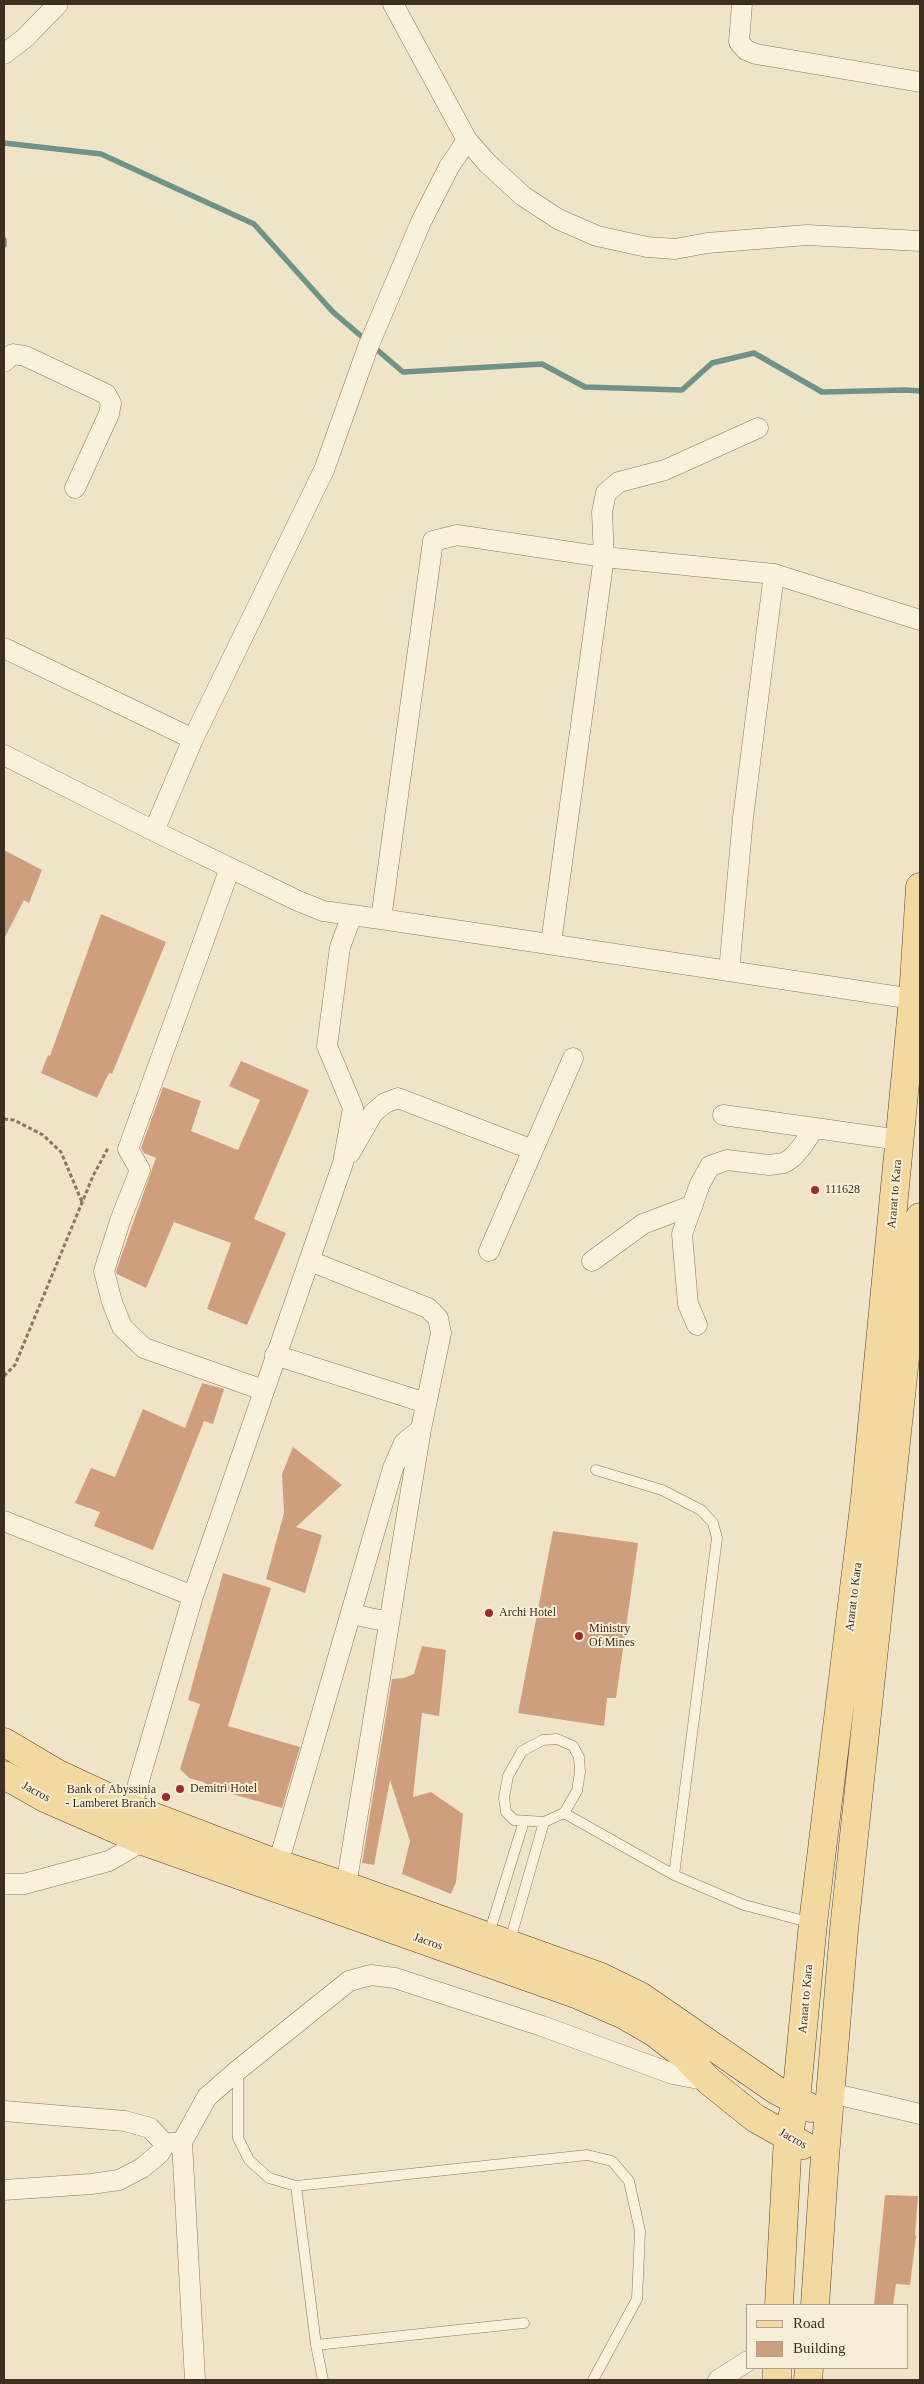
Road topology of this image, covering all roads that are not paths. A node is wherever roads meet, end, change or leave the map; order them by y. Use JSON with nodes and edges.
{"nodes":[{"id":1,"x":58,"y":4,"type":"edge"},
{"id":2,"x":393,"y":4,"type":"edge"},
{"id":3,"x":742,"y":4,"type":"edge"},
{"id":4,"x":4,"y":54,"type":"edge"},
{"id":5,"x":920,"y":82,"type":"edge"},
{"id":6,"x":467,"y":140,"type":"junction"},
{"id":7,"x":920,"y":241,"type":"edge"},
{"id":8,"x":4,"y":362,"type":"edge"},
{"id":9,"x":758,"y":428,"type":"dead end"},
{"id":10,"x":75,"y":488,"type":"dead end"},
{"id":11,"x":604,"y":557,"type":"junction"},
{"id":12,"x":774,"y":574,"type":"junction"},
{"id":13,"x":920,"y":620,"type":"edge"},
{"id":14,"x":4,"y":648,"type":"edge"},
{"id":15,"x":193,"y":739,"type":"junction"},
{"id":16,"x":4,"y":755,"type":"edge"},
{"id":17,"x":154,"y":831,"type":"junction"},
{"id":18,"x":230,"y":868,"type":"junction"},
{"id":19,"x":920,"y":887,"type":"edge"},
{"id":20,"x":352,"y":916,"type":"junction"},
{"id":21,"x":381,"y":919,"type":"junction"},
{"id":22,"x":551,"y":943,"type":"junction"},
{"id":23,"x":729,"y":971,"type":"junction"},
{"id":24,"x":913,"y":998,"type":"junction"},
{"id":25,"x":573,"y":1058,"type":"dead end"},
{"id":26,"x":722,"y":1115,"type":"dead end"},
{"id":27,"x":814,"y":1128,"type":"junction"},
{"id":28,"x":900,"y":1140,"type":"junction"},
{"id":29,"x":533,"y":1150,"type":"junction"},
{"id":30,"x":343,"y":1163,"type":"junction"},
{"id":31,"x":692,"y":1205,"type":"junction"},
{"id":32,"x":892,"y":1221,"type":"junction"},
{"id":33,"x":920,"y":1222,"type":"edge"},
{"id":34,"x":489,"y":1251,"type":"dead end"},
{"id":35,"x":310,"y":1261,"type":"junction"},
{"id":36,"x":592,"y":1261,"type":"dead end"},
{"id":37,"x":697,"y":1325,"type":"dead end"},
{"id":38,"x":275,"y":1355,"type":"junction"},
{"id":39,"x":263,"y":1390,"type":"junction"},
{"id":40,"x":426,"y":1403,"type":"junction"},
{"id":41,"x":421,"y":1429,"type":"junction"},
{"id":42,"x":596,"y":1470,"type":"dead end"},
{"id":43,"x":4,"y":1521,"type":"edge"},
{"id":44,"x":193,"y":1596,"type":"junction"},
{"id":45,"x":351,"y":1614,"type":"junction"},
{"id":46,"x":389,"y":1622,"type":"junction"},
{"id":47,"x":4,"y":1742,"type":"edge"},
{"id":48,"x":58,"y":1774,"type":"junction"},
{"id":49,"x":4,"y":1775,"type":"edge"},
{"id":50,"x":46,"y":1799,"type":"junction"},
{"id":51,"x":131,"y":1808,"type":"junction"},
{"id":52,"x":564,"y":1813,"type":"junction"},
{"id":53,"x":524,"y":1820,"type":"junction"},
{"id":54,"x":544,"y":1822,"type":"junction"},
{"id":55,"x":143,"y":1841,"type":"junction"},
{"id":56,"x":278,"y":1864,"type":"junction"},
{"id":57,"x":674,"y":1875,"type":"junction"},
{"id":58,"x":4,"y":1884,"type":"edge"},
{"id":59,"x":346,"y":1886,"type":"junction"},
{"id":60,"x":812,"y":1923,"type":"junction"},
{"id":61,"x":498,"y":1941,"type":"junction"},
{"id":62,"x":238,"y":2070,"type":"junction"},
{"id":63,"x":709,"y":2081,"type":"junction"},
{"id":64,"x":796,"y":2100,"type":"junction"},
{"id":65,"x":830,"y":2105,"type":"junction"},
{"id":66,"x":4,"y":2111,"type":"edge"},
{"id":67,"x":920,"y":2114,"type":"edge"},
{"id":68,"x":788,"y":2137,"type":"junction"},
{"id":69,"x":174,"y":2143,"type":"junction"},
{"id":70,"x":825,"y":2156,"type":"junction"},
{"id":71,"x":296,"y":2186,"type":"junction"},
{"id":72,"x":4,"y":2190,"type":"edge"},
{"id":73,"x":779,"y":2304,"type":"edge"},
{"id":74,"x":815,"y":2304,"type":"edge"},
{"id":75,"x":524,"y":2323,"type":"dead end"},
{"id":76,"x":316,"y":2345,"type":"junction"},
{"id":77,"x":746,"y":2362,"type":"edge"},
{"id":78,"x":195,"y":2380,"type":"edge"},
{"id":79,"x":323,"y":2380,"type":"edge"},
{"id":80,"x":593,"y":2380,"type":"edge"},
{"id":81,"x":718,"y":2380,"type":"edge"}],
"edges":[{"from":1,"to":4,"type":"street"},
{"from":2,"to":6,"type":"street"},
{"from":3,"to":5,"type":"street"},
{"from":6,"to":7,"type":"street"},
{"from":6,"to":15,"type":"street"},
{"from":8,"to":10,"type":"street"},
{"from":9,"to":11,"type":"street"},
{"from":11,"to":12,"type":"street"},
{"from":11,"to":21,"type":"street"},
{"from":11,"to":22,"type":"street"},
{"from":12,"to":13,"type":"street"},
{"from":12,"to":23,"type":"street"},
{"from":14,"to":15,"type":"street"},
{"from":15,"to":17,"type":"street"},
{"from":16,"to":17,"type":"street"},
{"from":17,"to":18,"type":"street"},
{"from":18,"to":20,"type":"street"},
{"from":18,"to":39,"type":"street"},
{"from":19,"to":24,"type":"main road","name":"Ararat to Kara"},
{"from":20,"to":21,"type":"street"},
{"from":20,"to":30,"type":"street"},
{"from":21,"to":22,"type":"street"},
{"from":22,"to":23,"type":"street"},
{"from":23,"to":24,"type":"street"},
{"from":24,"to":28,"type":"main road","name":"Ararat to Kara"},
{"from":25,"to":29,"type":"street"},
{"from":26,"to":27,"type":"street"},
{"from":27,"to":28,"type":"street"},
{"from":27,"to":31,"type":"street"},
{"from":28,"to":32,"type":"main road","name":"Ararat to Kara"},
{"from":29,"to":30,"type":"street"},
{"from":29,"to":34,"type":"street"},
{"from":30,"to":35,"type":"street"},
{"from":31,"to":36,"type":"street"},
{"from":31,"to":37,"type":"street"},
{"from":32,"to":33,"type":"street"},
{"from":32,"to":60,"type":"main road","name":"Ararat to Kara"},
{"from":33,"to":65,"type":"main road","name":"Ararat to Kara"},
{"from":35,"to":38,"type":"street"},
{"from":35,"to":40,"type":"street"},
{"from":38,"to":39,"type":"street"},
{"from":38,"to":40,"type":"street"},
{"from":39,"to":44,"type":"street"},
{"from":40,"to":41,"type":"street"},
{"from":41,"to":45,"type":"street"},
{"from":41,"to":46,"type":"street"},
{"from":42,"to":57,"type":"lane"},
{"from":43,"to":44,"type":"street"},
{"from":44,"to":51,"type":"street"},
{"from":45,"to":46,"type":"street"},
{"from":45,"to":56,"type":"street"},
{"from":46,"to":59,"type":"street"},
{"from":47,"to":48,"type":"main road","name":"Jacros"},
{"from":48,"to":50,"type":"main road"},
{"from":48,"to":51,"type":"main road","name":"Jacros"},
{"from":49,"to":50,"type":"main road","name":"Jacros"},
{"from":50,"to":55,"type":"main road","name":"Jacros"},
{"from":51,"to":56,"type":"main road","name":"Jacros"},
{"from":52,"to":53,"type":"lane"},
{"from":52,"to":54,"type":"lane"},
{"from":52,"to":57,"type":"lane"},
{"from":53,"to":54,"type":"lane"},
{"from":53,"to":61,"type":"lane"},
{"from":54,"to":61,"type":"lane"},
{"from":55,"to":58,"type":"street"},
{"from":55,"to":63,"type":"main road","name":"Jacros"},
{"from":56,"to":59,"type":"main road","name":"Jacros"},
{"from":57,"to":60,"type":"lane"},
{"from":59,"to":61,"type":"main road","name":"Jacros"},
{"from":60,"to":64,"type":"main road","name":"Ararat to Kara"},
{"from":61,"to":64,"type":"main road","name":"Jacros"},
{"from":62,"to":63,"type":"street"},
{"from":62,"to":69,"type":"street"},
{"from":62,"to":71,"type":"lane"},
{"from":63,"to":68,"type":"main road","name":"Jacros"},
{"from":64,"to":65,"type":"main road","name":"Jacros"},
{"from":64,"to":68,"type":"main road","name":"Ararat to Kara"},
{"from":65,"to":67,"type":"street"},
{"from":65,"to":70,"type":"main road","name":"Ararat to Kara"},
{"from":66,"to":69,"type":"street"},
{"from":68,"to":70,"type":"main road","name":"Jacros"},
{"from":68,"to":73,"type":"main road","name":"Ararat to Kara"},
{"from":69,"to":72,"type":"street"},
{"from":69,"to":78,"type":"street"},
{"from":70,"to":74,"type":"main road","name":"Ararat to Kara"},
{"from":71,"to":76,"type":"lane"},
{"from":71,"to":80,"type":"lane"},
{"from":75,"to":76,"type":"lane"},
{"from":76,"to":79,"type":"lane"},
{"from":77,"to":81,"type":"street"}]}
